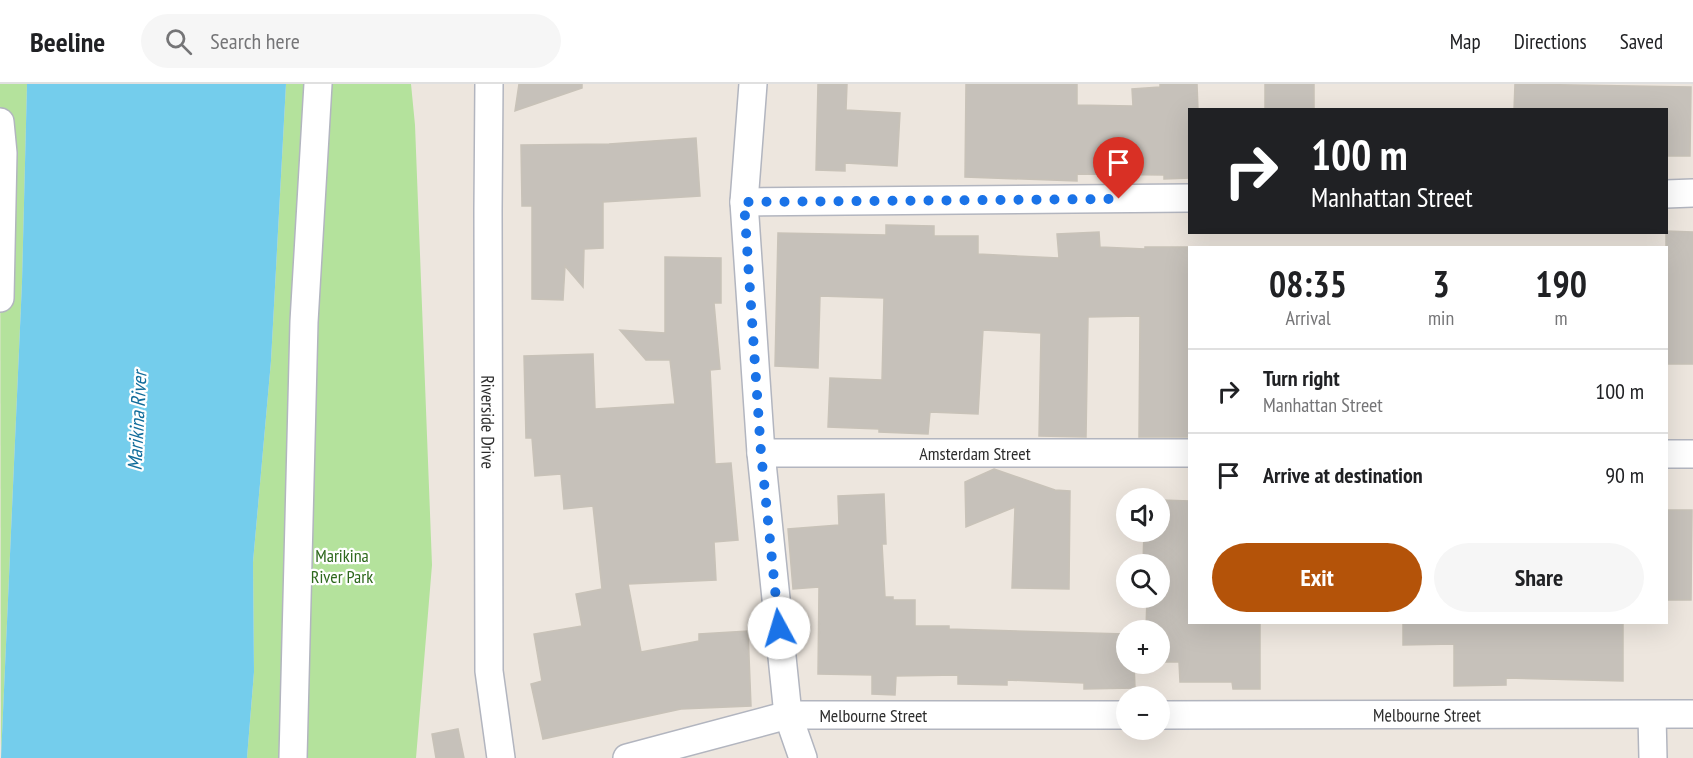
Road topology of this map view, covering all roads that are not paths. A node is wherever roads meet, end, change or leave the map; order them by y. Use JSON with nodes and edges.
{"nodes":[{"id":1,"x":318,"y":84,"type":"edge"},
{"id":2,"x":489,"y":84,"type":"edge"},
{"id":3,"x":753,"y":84,"type":"edge"},
{"id":4,"x":0,"y":122,"type":"edge"},
{"id":5,"x":1693,"y":193,"type":"edge"},
{"id":6,"x":1668,"y":194,"type":"edge"},
{"id":7,"x":1188,"y":198,"type":"edge"},
{"id":8,"x":744,"y":202,"type":"junction"},
{"id":9,"x":0,"y":298,"type":"edge"},
{"id":10,"x":761,"y":453,"type":"junction"},
{"id":11,"x":1188,"y":453,"type":"edge"},
{"id":12,"x":1668,"y":454,"type":"edge"},
{"id":13,"x":1693,"y":454,"type":"edge"},
{"id":14,"x":1693,"y":714,"type":"edge"},
{"id":15,"x":788,"y":715,"type":"junction"},
{"id":16,"x":1116,"y":715,"type":"edge"},
{"id":17,"x":1170,"y":715,"type":"edge"},
{"id":18,"x":1652,"y":715,"type":"junction"},
{"id":19,"x":293,"y":758,"type":"edge"},
{"id":20,"x":501,"y":758,"type":"edge"},
{"id":21,"x":627,"y":758,"type":"edge"},
{"id":22,"x":803,"y":758,"type":"edge"},
{"id":23,"x":1653,"y":758,"type":"edge"}],
"edges":[{"from":1,"to":19,"type":"street"},
{"from":2,"to":20,"type":"street","name":"Riverside Drive"},
{"from":3,"to":8,"type":"street"},
{"from":4,"to":9,"type":"street"},
{"from":5,"to":6,"type":"street"},
{"from":7,"to":8,"type":"street"},
{"from":8,"to":10,"type":"street"},
{"from":10,"to":11,"type":"street","name":"Amsterdam Street"},
{"from":10,"to":15,"type":"street"},
{"from":12,"to":13,"type":"street"},
{"from":14,"to":18,"type":"street","name":"Melbourne Street"},
{"from":15,"to":16,"type":"street","name":"Melbourne Street"},
{"from":15,"to":21,"type":"street","name":"Melbourne Street"},
{"from":15,"to":22,"type":"street"},
{"from":17,"to":18,"type":"street","name":"Melbourne Street"},
{"from":18,"to":23,"type":"street"}]}
